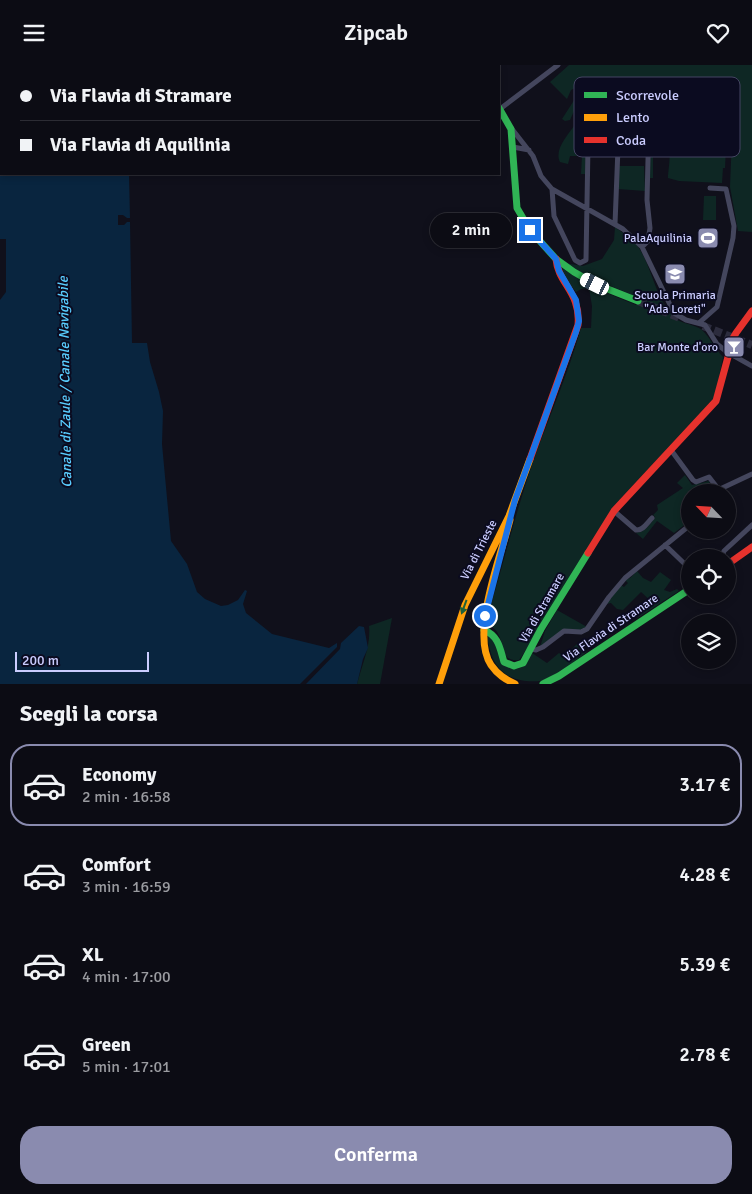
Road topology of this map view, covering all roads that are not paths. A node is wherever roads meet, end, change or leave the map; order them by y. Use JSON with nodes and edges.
{"nodes":[{"id":1,"x":558,"y":65,"type":"edge"},
{"id":2,"x":500,"y":108,"type":"edge"},
{"id":3,"x":500,"y":111,"type":"edge"},
{"id":4,"x":511,"y":129,"type":"junction"},
{"id":5,"x":513,"y":147,"type":"junction"},
{"id":6,"x":529,"y":150,"type":"junction"},
{"id":7,"x":588,"y":157,"type":"edge"},
{"id":8,"x":618,"y":157,"type":"edge"},
{"id":9,"x":648,"y":157,"type":"edge"},
{"id":10,"x":552,"y":189,"type":"junction"},
{"id":11,"x":710,"y":189,"type":"dead end"},
{"id":12,"x":587,"y":210,"type":"junction"},
{"id":13,"x":615,"y":224,"type":"junction"},
{"id":14,"x":642,"y":247,"type":"junction"},
{"id":15,"x":556,"y":259,"type":"junction"},
{"id":16,"x":638,"y":301,"type":"tunnel mouth"},
{"id":17,"x":752,"y":311,"type":"edge"},
{"id":18,"x":700,"y":322,"type":"junction"},
{"id":19,"x":726,"y":352,"type":"junction"},
{"id":20,"x":752,"y":366,"type":"edge"},
{"id":21,"x":671,"y":450,"type":"junction"},
{"id":22,"x":752,"y":475,"type":"edge"},
{"id":23,"x":714,"y":484,"type":"edge"},
{"id":24,"x":733,"y":484,"type":"edge"},
{"id":25,"x":515,"y":500,"type":"junction"},
{"id":26,"x":614,"y":511,"type":"junction"},
{"id":27,"x":652,"y":518,"type":"dead end"},
{"id":28,"x":752,"y":525,"type":"edge"},
{"id":29,"x":681,"y":532,"type":"edge"},
{"id":30,"x":665,"y":545,"type":"junction"},
{"id":31,"x":752,"y":547,"type":"edge"},
{"id":32,"x":726,"y":549,"type":"edge"},
{"id":33,"x":736,"y":558,"type":"edge"},
{"id":34,"x":681,"y":560,"type":"edge"},
{"id":35,"x":681,"y":595,"type":"edge"},
{"id":36,"x":484,"y":630,"type":"junction"},
{"id":37,"x":531,"y":649,"type":"junction"},
{"id":38,"x":439,"y":684,"type":"edge"},
{"id":39,"x":515,"y":684,"type":"edge"},
{"id":40,"x":543,"y":684,"type":"edge"}],
"edges":[{"from":1,"to":2,"type":"street"},
{"from":3,"to":4,"type":"street"},
{"from":4,"to":5,"type":"street"},
{"from":4,"to":6,"type":"street"},
{"from":5,"to":6,"type":"street"},
{"from":5,"to":15,"type":"street"},
{"from":6,"to":10,"type":"street"},
{"from":7,"to":12,"type":"street"},
{"from":8,"to":13,"type":"street"},
{"from":9,"to":14,"type":"street"},
{"from":10,"to":12,"type":"street"},
{"from":10,"to":12,"type":"street"},
{"from":11,"to":18,"type":"street"},
{"from":12,"to":13,"type":"street"},
{"from":13,"to":14,"type":"street"},
{"from":14,"to":18,"type":"street"},
{"from":15,"to":16,"type":"street"},
{"from":15,"to":25,"type":"street","name":"Via di Trieste"},
{"from":17,"to":19,"type":"street"},
{"from":18,"to":19,"type":"street"},
{"from":19,"to":20,"type":"street"},
{"from":19,"to":21,"type":"street","name":"Via di Stramare"},
{"from":21,"to":23,"type":"street"},
{"from":21,"to":26,"type":"street","name":"Via di Stramare"},
{"from":22,"to":24,"type":"street"},
{"from":25,"to":36,"type":"street"},
{"from":25,"to":38,"type":"street","name":"Via di Trieste","one_way":true},
{"from":26,"to":27,"type":"street"},
{"from":26,"to":37,"type":"street","name":"Via di Stramare"},
{"from":28,"to":32,"type":"street"},
{"from":29,"to":30,"type":"street"},
{"from":30,"to":34,"type":"street"},
{"from":30,"to":37,"type":"street"},
{"from":31,"to":33,"type":"street"},
{"from":35,"to":40,"type":"street","name":"Via Flavia di Stramare"},
{"from":36,"to":37,"type":"street","name":"Via di Stramare"},
{"from":36,"to":39,"type":"street"}]}
